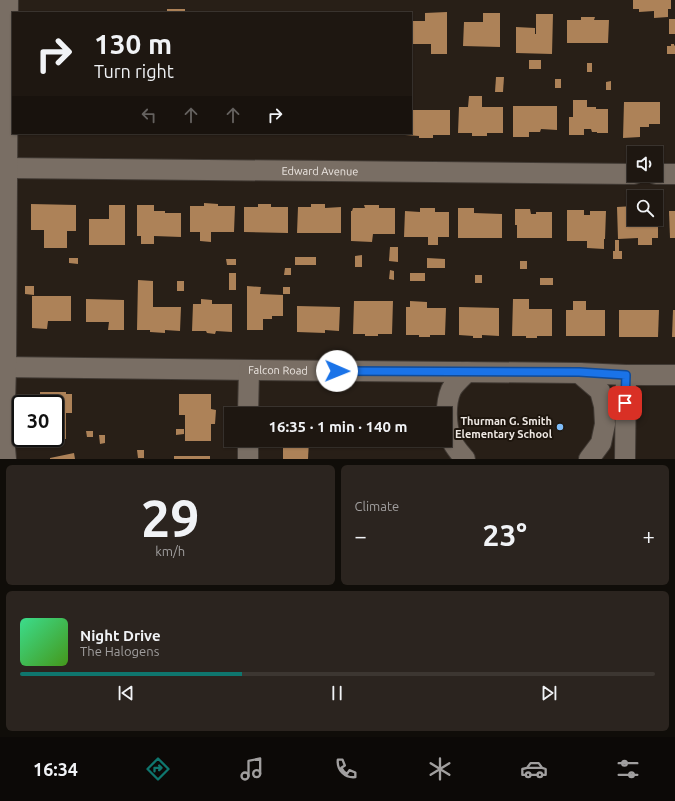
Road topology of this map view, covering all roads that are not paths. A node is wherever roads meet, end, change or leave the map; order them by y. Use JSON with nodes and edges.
{"nodes":[{"id":1,"x":8,"y":0,"type":"edge"},
{"id":2,"x":6,"y":168,"type":"junction"},
{"id":3,"x":627,"y":174,"type":"edge"},
{"id":4,"x":663,"y":174,"type":"edge"},
{"id":5,"x":675,"y":174,"type":"edge"},
{"id":6,"x":3,"y":367,"type":"edge"},
{"id":7,"x":248,"y":370,"type":"junction"},
{"id":8,"x":467,"y":372,"type":"junction"},
{"id":9,"x":579,"y":372,"type":"junction"},
{"id":10,"x":626,"y":375,"type":"junction"},
{"id":11,"x":675,"y":375,"type":"edge"},
{"id":12,"x":248,"y":407,"type":"edge"},
{"id":13,"x":248,"y":447,"type":"edge"},
{"id":14,"x":6,"y":459,"type":"edge"},
{"id":15,"x":248,"y":459,"type":"edge"},
{"id":16,"x":466,"y":459,"type":"edge"},
{"id":17,"x":589,"y":459,"type":"edge"},
{"id":18,"x":625,"y":459,"type":"edge"}],
"edges":[{"from":1,"to":2,"type":"street"},
{"from":2,"to":3,"type":"street","name":"Edward Avenue"},
{"from":2,"to":6,"type":"street"},
{"from":4,"to":5,"type":"street"},
{"from":6,"to":7,"type":"street","name":"Falcon Road"},
{"from":6,"to":14,"type":"street"},
{"from":7,"to":8,"type":"street","name":"Falcon Road"},
{"from":7,"to":12,"type":"street"},
{"from":8,"to":9,"type":"street","name":"Falcon Road"},
{"from":8,"to":16,"type":"street"},
{"from":9,"to":10,"type":"street","name":"Falcon Road"},
{"from":9,"to":17,"type":"street"},
{"from":10,"to":11,"type":"street","name":"Falcon Road"},
{"from":10,"to":18,"type":"street"},
{"from":13,"to":15,"type":"street"}]}
